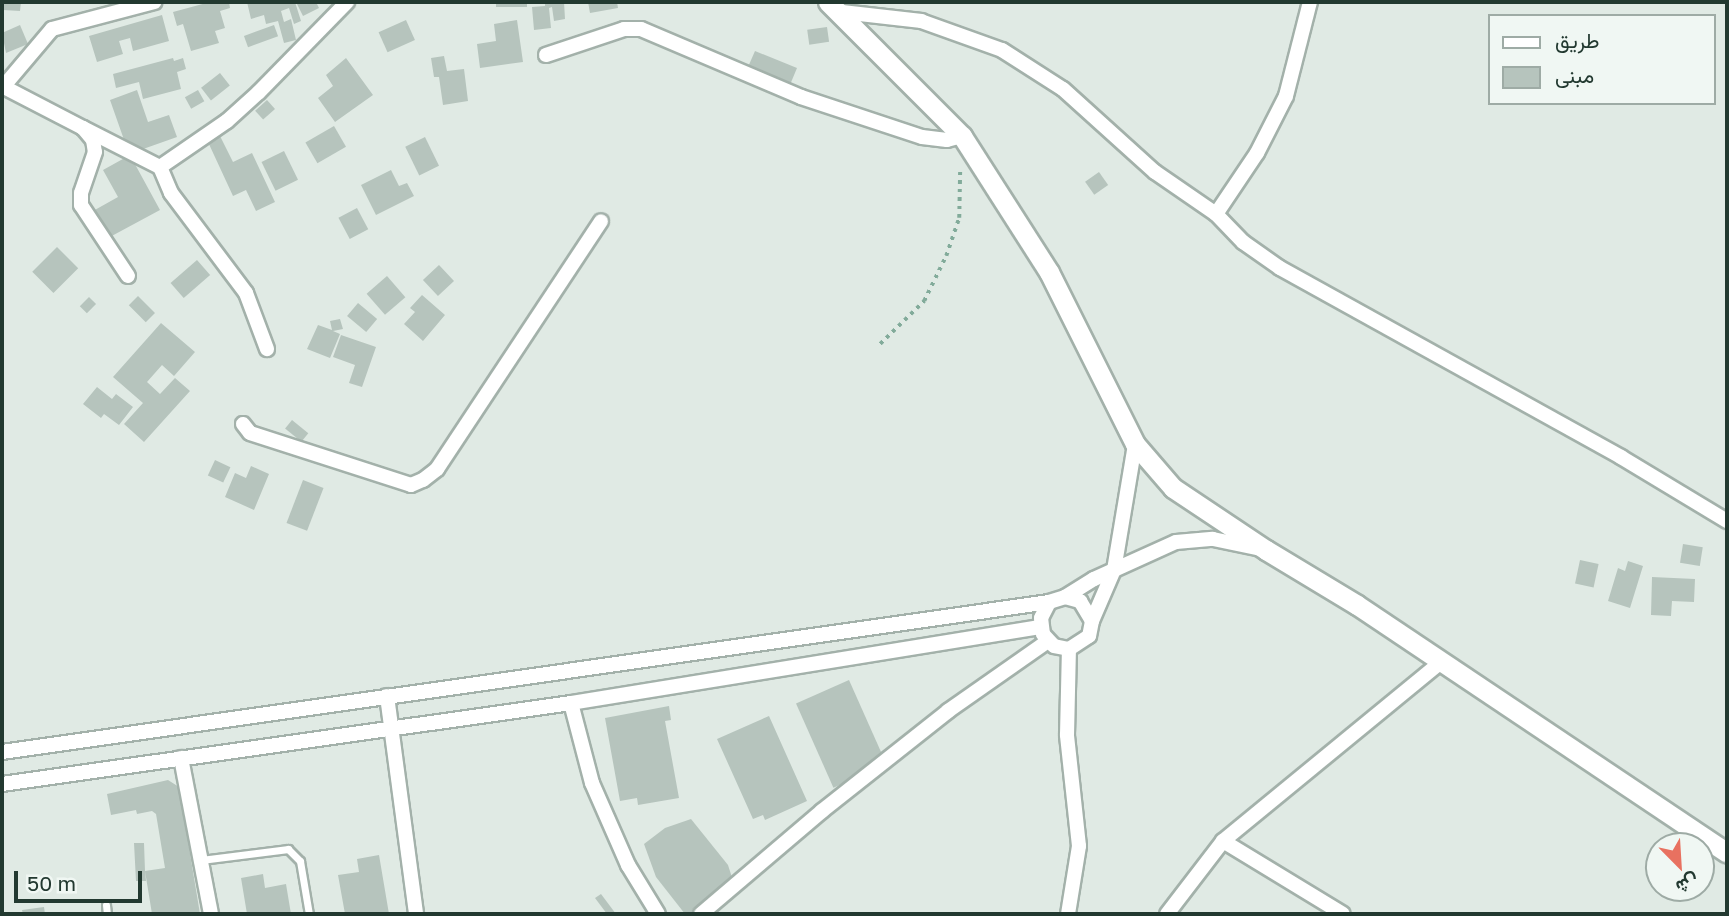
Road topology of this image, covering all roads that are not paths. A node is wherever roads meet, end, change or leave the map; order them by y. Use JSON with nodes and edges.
{"nodes":[{"id":1,"x":154,"y":2,"type":"edge"},
{"id":2,"x":347,"y":2,"type":"edge"},
{"id":3,"x":1310,"y":2,"type":"edge"},
{"id":4,"x":835,"y":7,"type":"edge"},
{"id":5,"x":546,"y":55,"type":"dead end"},
{"id":6,"x":2,"y":87,"type":"edge"},
{"id":7,"x":83,"y":128,"type":"junction"},
{"id":8,"x":956,"y":138,"type":"junction"},
{"id":9,"x":160,"y":167,"type":"junction"},
{"id":10,"x":1216,"y":214,"type":"junction"},
{"id":11,"x":601,"y":221,"type":"dead end"},
{"id":12,"x":128,"y":276,"type":"dead end"},
{"id":13,"x":267,"y":349,"type":"dead end"},
{"id":14,"x":243,"y":424,"type":"dead end"},
{"id":15,"x":1135,"y":444,"type":"junction"},
{"id":16,"x":1724,"y":514,"type":"edge"},
{"id":17,"x":1266,"y":551,"type":"junction"},
{"id":18,"x":1114,"y":570,"type":"junction"},
{"id":19,"x":1065,"y":597,"type":"junction"},
{"id":20,"x":1049,"y":601,"type":"junction"},
{"id":21,"x":1092,"y":621,"type":"junction"},
{"id":22,"x":1041,"y":627,"type":"junction"},
{"id":23,"x":1048,"y":641,"type":"junction"},
{"id":24,"x":1069,"y":649,"type":"junction"},
{"id":25,"x":1441,"y":662,"type":"junction"},
{"id":26,"x":387,"y":696,"type":"junction"},
{"id":27,"x":570,"y":703,"type":"junction"},
{"id":28,"x":392,"y":729,"type":"junction"},
{"id":29,"x":2,"y":752,"type":"edge"},
{"id":30,"x":181,"y":758,"type":"junction"},
{"id":31,"x":2,"y":784,"type":"edge"},
{"id":32,"x":1223,"y":841,"type":"junction"},
{"id":33,"x":1727,"y":853,"type":"edge"},
{"id":34,"x":201,"y":860,"type":"junction"},
{"id":35,"x":211,"y":914,"type":"edge"},
{"id":36,"x":309,"y":914,"type":"edge"},
{"id":37,"x":416,"y":914,"type":"edge"},
{"id":38,"x":658,"y":914,"type":"edge"},
{"id":39,"x":701,"y":914,"type":"edge"},
{"id":40,"x":1068,"y":914,"type":"edge"},
{"id":41,"x":1167,"y":914,"type":"edge"},
{"id":42,"x":1343,"y":914,"type":"edge"}],
"edges":[{"from":1,"to":6,"type":"street"},
{"from":2,"to":9,"type":"street"},
{"from":3,"to":10,"type":"street"},
{"from":4,"to":8,"type":"street"},
{"from":4,"to":10,"type":"street"},
{"from":5,"to":8,"type":"street"},
{"from":6,"to":7,"type":"street"},
{"from":7,"to":9,"type":"street"},
{"from":7,"to":12,"type":"street"},
{"from":8,"to":15,"type":"street"},
{"from":9,"to":13,"type":"street"},
{"from":10,"to":16,"type":"street"},
{"from":11,"to":14,"type":"street"},
{"from":15,"to":17,"type":"street"},
{"from":15,"to":18,"type":"street"},
{"from":17,"to":18,"type":"street"},
{"from":17,"to":25,"type":"street"},
{"from":18,"to":19,"type":"street"},
{"from":18,"to":21,"type":"street"},
{"from":19,"to":20,"type":"street"},
{"from":19,"to":21,"type":"street"},
{"from":20,"to":22,"type":"street"},
{"from":20,"to":26,"type":"street"},
{"from":21,"to":24,"type":"street"},
{"from":22,"to":23,"type":"street"},
{"from":22,"to":27,"type":"street"},
{"from":23,"to":24,"type":"street"},
{"from":23,"to":39,"type":"street"},
{"from":24,"to":40,"type":"street"},
{"from":25,"to":32,"type":"street"},
{"from":25,"to":33,"type":"street"},
{"from":26,"to":28,"type":"street"},
{"from":26,"to":29,"type":"street"},
{"from":27,"to":28,"type":"street"},
{"from":27,"to":38,"type":"street"},
{"from":28,"to":30,"type":"street"},
{"from":28,"to":37,"type":"street"},
{"from":30,"to":31,"type":"street"},
{"from":30,"to":34,"type":"street"},
{"from":32,"to":41,"type":"street"},
{"from":32,"to":42,"type":"street"},
{"from":34,"to":35,"type":"street"},
{"from":34,"to":36,"type":"lane"}]}
